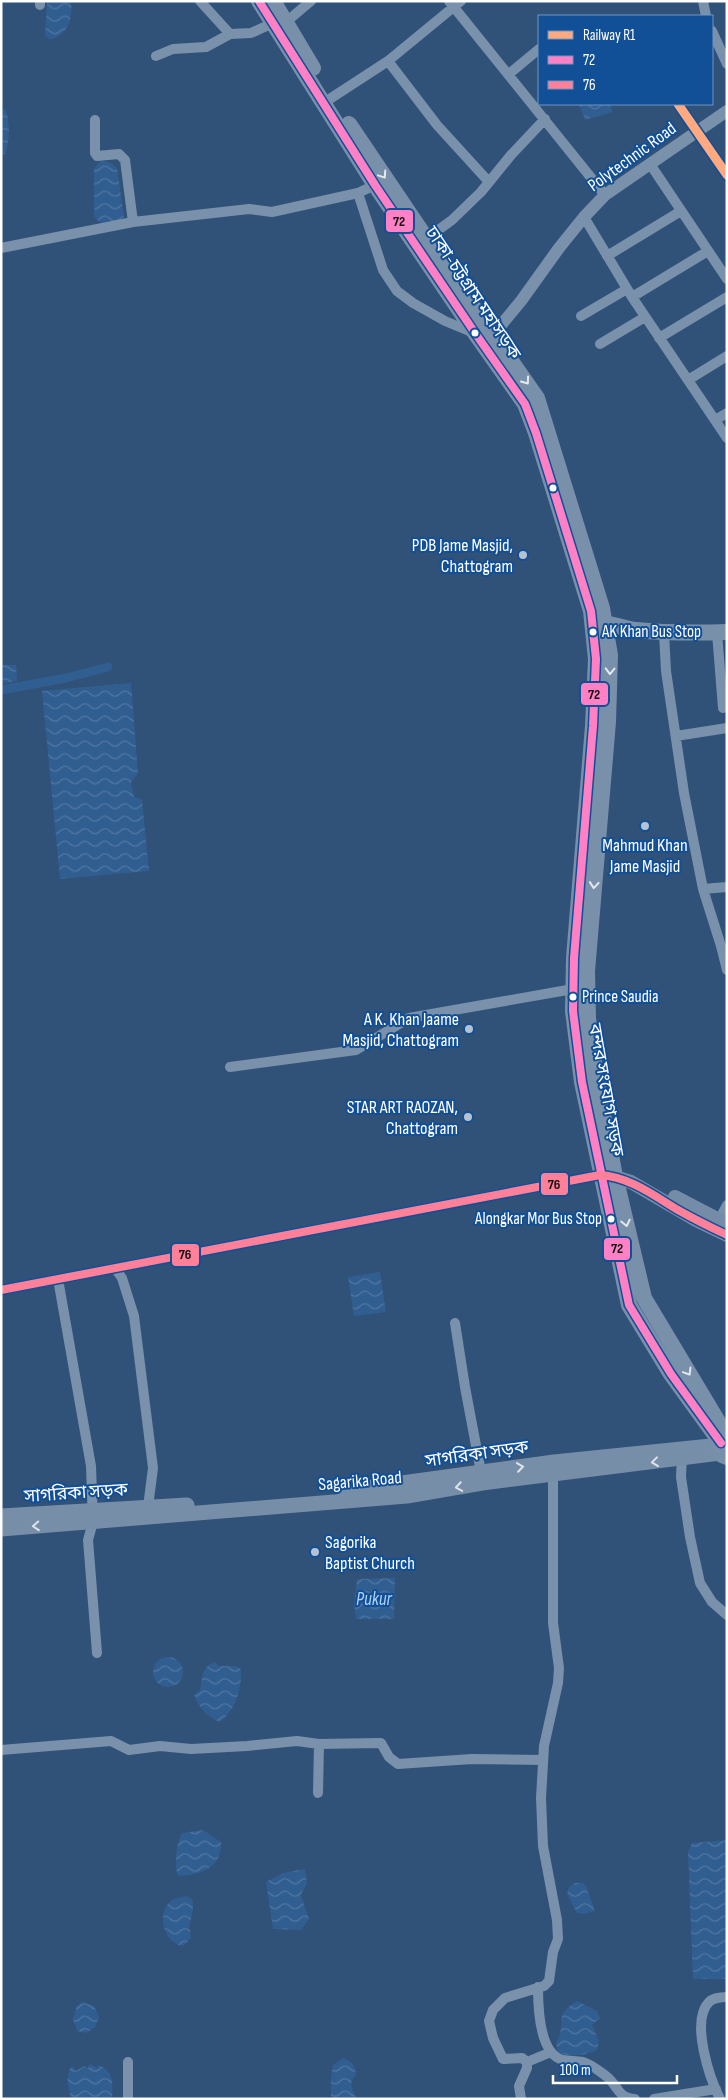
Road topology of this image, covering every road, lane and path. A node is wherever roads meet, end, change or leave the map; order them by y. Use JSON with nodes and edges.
{"nodes":[{"id":1,"x":200,"y":1,"type":"edge"},
{"id":2,"x":259,"y":1,"type":"edge"},
{"id":3,"x":273,"y":1,"type":"edge"},
{"id":4,"x":311,"y":1,"type":"edge"},
{"id":5,"x":702,"y":1,"type":"edge"},
{"id":6,"x":455,"y":3,"type":"edge"},
{"id":7,"x":706,"y":15,"type":"edge"},
{"id":8,"x":279,"y":22,"type":"junction"},
{"id":9,"x":713,"y":33,"type":"edge"},
{"id":10,"x":230,"y":34,"type":"junction"},
{"id":11,"x":538,"y":49,"type":"edge"},
{"id":12,"x":156,"y":56,"type":"dead end"},
{"id":13,"x":388,"y":61,"type":"junction"},
{"id":14,"x":727,"y":64,"type":"edge"},
{"id":15,"x":509,"y":74,"type":"junction"},
{"id":16,"x":327,"y":101,"type":"junction"},
{"id":17,"x":727,"y":111,"type":"edge"},
{"id":18,"x":546,"y":119,"type":"junction"},
{"id":19,"x":95,"y":120,"type":"dead end"},
{"id":20,"x":650,"y":164,"type":"junction"},
{"id":21,"x":489,"y":182,"type":"junction"},
{"id":22,"x":375,"y":185,"type":"junction"},
{"id":23,"x":358,"y":193,"type":"junction"},
{"id":24,"x":605,"y":195,"type":"junction"},
{"id":25,"x":682,"y":211,"type":"junction"},
{"id":26,"x":584,"y":217,"type":"junction"},
{"id":27,"x":134,"y":222,"type":"junction"},
{"id":28,"x":426,"y":239,"type":"junction"},
{"id":29,"x":1,"y":248,"type":"edge"},
{"id":30,"x":708,"y":251,"type":"junction"},
{"id":31,"x":607,"y":256,"type":"junction"},
{"id":32,"x":727,"y":279,"type":"edge"},
{"id":33,"x":629,"y":293,"type":"junction"},
{"id":34,"x":727,"y":297,"type":"edge"},
{"id":35,"x":581,"y":316,"type":"dead end"},
{"id":36,"x":645,"y":317,"type":"junction"},
{"id":37,"x":482,"y":336,"type":"junction"},
{"id":38,"x":659,"y":338,"type":"junction"},
{"id":39,"x":600,"y":344,"type":"dead end"},
{"id":40,"x":727,"y":356,"type":"edge"},
{"id":41,"x":688,"y":380,"type":"junction"},
{"id":42,"x":727,"y":413,"type":"edge"},
{"id":43,"x":715,"y":420,"type":"junction"},
{"id":44,"x":727,"y":438,"type":"edge"},
{"id":45,"x":599,"y":623,"type":"junction"},
{"id":46,"x":722,"y":632,"type":"edge"},
{"id":47,"x":664,"y":633,"type":"junction"},
{"id":48,"x":722,"y":708,"type":"dead end"},
{"id":49,"x":727,"y":728,"type":"edge"},
{"id":50,"x":676,"y":736,"type":"junction"},
{"id":51,"x":727,"y":887,"type":"edge"},
{"id":52,"x":703,"y":889,"type":"junction"},
{"id":53,"x":724,"y":945,"type":"edge"},
{"id":54,"x":727,"y":970,"type":"edge"},
{"id":55,"x":573,"y":989,"type":"junction"},
{"id":56,"x":230,"y":1067,"type":"dead end"},
{"id":57,"x":607,"y":1171,"type":"junction"},
{"id":58,"x":727,"y":1204,"type":"edge"},
{"id":59,"x":723,"y":1222,"type":"edge"},
{"id":60,"x":727,"y":1235,"type":"edge"},
{"id":61,"x":115,"y":1268,"type":"junction"},
{"id":62,"x":58,"y":1279,"type":"junction"},
{"id":63,"x":1,"y":1290,"type":"edge"},
{"id":64,"x":455,"y":1323,"type":"dead end"},
{"id":65,"x":724,"y":1446,"type":"edge"},
{"id":66,"x":682,"y":1453,"type":"junction"},
{"id":67,"x":553,"y":1468,"type":"junction"},
{"id":68,"x":481,"y":1472,"type":"junction"},
{"id":69,"x":407,"y":1490,"type":"junction"},
{"id":70,"x":148,"y":1507,"type":"junction"},
{"id":71,"x":1,"y":1516,"type":"edge"},
{"id":72,"x":93,"y":1517,"type":"junction"},
{"id":73,"x":1,"y":1529,"type":"edge"},
{"id":74,"x":727,"y":1615,"type":"edge"},
{"id":75,"x":97,"y":1653,"type":"dead end"},
{"id":76,"x":319,"y":1744,"type":"junction"},
{"id":77,"x":1,"y":1750,"type":"edge"},
{"id":78,"x":543,"y":1760,"type":"junction"},
{"id":79,"x":318,"y":1793,"type":"dead end"},
{"id":80,"x":538,"y":1987,"type":"junction"},
{"id":81,"x":727,"y":1997,"type":"edge"},
{"id":82,"x":551,"y":2052,"type":"junction"},
{"id":83,"x":128,"y":2062,"type":"dead end"},
{"id":84,"x":527,"y":2062,"type":"junction"},
{"id":85,"x":718,"y":2094,"type":"edge"},
{"id":86,"x":128,"y":2099,"type":"edge"},
{"id":87,"x":521,"y":2099,"type":"edge"},
{"id":88,"x":635,"y":2099,"type":"edge"},
{"id":89,"x":654,"y":2099,"type":"edge"}],
"edges":[{"from":1,"to":10,"type":"street"},
{"from":2,"to":8,"type":"highway","name":"ঢাকা-চট্টগ্রাম মহাসড়ক"},
{"from":3,"to":8,"type":"highway","name":"ঢাকা-চট্টগ্রাম মহাসড়ক"},
{"from":4,"to":8,"type":"street"},
{"from":5,"to":7,"type":"street"},
{"from":6,"to":13,"type":"street"},
{"from":6,"to":15,"type":"street"},
{"from":8,"to":10,"type":"street"},
{"from":8,"to":16,"type":"highway","name":"ঢাকা-চট্টগ্রাম মহাসড়ক"},
{"from":9,"to":14,"type":"street"},
{"from":10,"to":12,"type":"street"},
{"from":11,"to":15,"type":"street"},
{"from":13,"to":16,"type":"street"},
{"from":13,"to":21,"type":"street"},
{"from":15,"to":18,"type":"street"},
{"from":16,"to":22,"type":"highway","name":"ঢাকা-চট্টগ্রাম মহাসড়ক"},
{"from":16,"to":28,"type":"highway","name":"ঢাকা-চট্টগ্রাম মহাসড়ক","one_way":true},
{"from":17,"to":20,"type":"street","name":"Polytechnic Road"},
{"from":18,"to":21,"type":"street"},
{"from":18,"to":24,"type":"street"},
{"from":19,"to":27,"type":"street"},
{"from":20,"to":24,"type":"street","name":"Polytechnic Road"},
{"from":20,"to":25,"type":"street"},
{"from":21,"to":28,"type":"street"},
{"from":22,"to":23,"type":"street"},
{"from":22,"to":37,"type":"highway","name":"ঢাকা-চট্টগ্রাম মহাসড়ক"},
{"from":23,"to":27,"type":"street"},
{"from":23,"to":37,"type":"street"},
{"from":24,"to":26,"type":"street","name":"Polytechnic Road"},
{"from":25,"to":30,"type":"street"},
{"from":25,"to":31,"type":"street"},
{"from":26,"to":31,"type":"street"},
{"from":26,"to":37,"type":"street","name":"Polytechnic Road"},
{"from":27,"to":29,"type":"street"},
{"from":28,"to":37,"type":"highway","name":"ঢাকা-চট্টগ্রাম মহাসড়ক"},
{"from":30,"to":32,"type":"street"},
{"from":30,"to":33,"type":"street"},
{"from":31,"to":33,"type":"street"},
{"from":33,"to":35,"type":"street"},
{"from":33,"to":36,"type":"street"},
{"from":34,"to":38,"type":"street"},
{"from":36,"to":38,"type":"street"},
{"from":36,"to":39,"type":"street"},
{"from":37,"to":45,"type":"highway","name":"ঢাকা-চট্টগ্রাম মহাসড়ক"},
{"from":38,"to":41,"type":"street"},
{"from":40,"to":41,"type":"street"},
{"from":41,"to":43,"type":"street"},
{"from":42,"to":43,"type":"street"},
{"from":43,"to":44,"type":"street"},
{"from":45,"to":47,"type":"highway"},
{"from":45,"to":55,"type":"highway","name":"বন্দর সংযোগ সড়ক"},
{"from":45,"to":57,"type":"highway","name":"বন্দর সংযোগ সড়ক","one_way":true},
{"from":46,"to":47,"type":"highway"},
{"from":46,"to":48,"type":"street"},
{"from":47,"to":50,"type":"street"},
{"from":49,"to":50,"type":"street"},
{"from":50,"to":52,"type":"street"},
{"from":51,"to":52,"type":"street"},
{"from":52,"to":53,"type":"street"},
{"from":53,"to":54,"type":"street"},
{"from":55,"to":56,"type":"street"},
{"from":55,"to":57,"type":"highway","name":"বন্দর সংযোগ সড়ক"},
{"from":57,"to":59,"type":"main road"},
{"from":57,"to":60,"type":"main road"},
{"from":57,"to":61,"type":"street"},
{"from":57,"to":65,"type":"highway","name":"বন্দর সংযোগ সড়ক"},
{"from":58,"to":59,"type":"street"},
{"from":61,"to":62,"type":"street"},
{"from":61,"to":70,"type":"street"},
{"from":62,"to":63,"type":"street"},
{"from":62,"to":72,"type":"street"},
{"from":64,"to":68,"type":"street"},
{"from":65,"to":66,"type":"main road","name":"সাগরিকা সড়ক"},
{"from":66,"to":67,"type":"main road","name":"সাগরিকা সড়ক"},
{"from":66,"to":74,"type":"street"},
{"from":68,"to":67,"type":"main road","name":"সাগরিকা সড়ক","one_way":true},
{"from":67,"to":69,"type":"main road","name":"Sagarika Road","one_way":true},
{"from":67,"to":78,"type":"street"},
{"from":68,"to":69,"type":"main road","name":"সাগরিকা সড়ক"},
{"from":69,"to":70,"type":"main road","name":"সাগরিকা সড়ক"},
{"from":69,"to":72,"type":"main road","name":"Sagarika Road"},
{"from":70,"to":72,"type":"main road","name":"সাগরিকা সড়ক"},
{"from":71,"to":72,"type":"main road","name":"সাগরিকা সড়ক"},
{"from":72,"to":73,"type":"main road","name":"Sagarika Road","one_way":true},
{"from":72,"to":75,"type":"street"},
{"from":76,"to":77,"type":"street"},
{"from":76,"to":78,"type":"street"},
{"from":76,"to":79,"type":"street"},
{"from":78,"to":80,"type":"street"},
{"from":80,"to":82,"type":"street"},
{"from":80,"to":84,"type":"street"},
{"from":81,"to":85,"type":"street"},
{"from":82,"to":84,"type":"street"},
{"from":82,"to":88,"type":"street"},
{"from":83,"to":86,"type":"street"},
{"from":84,"to":87,"type":"street"},
{"from":85,"to":89,"type":"street"}]}
